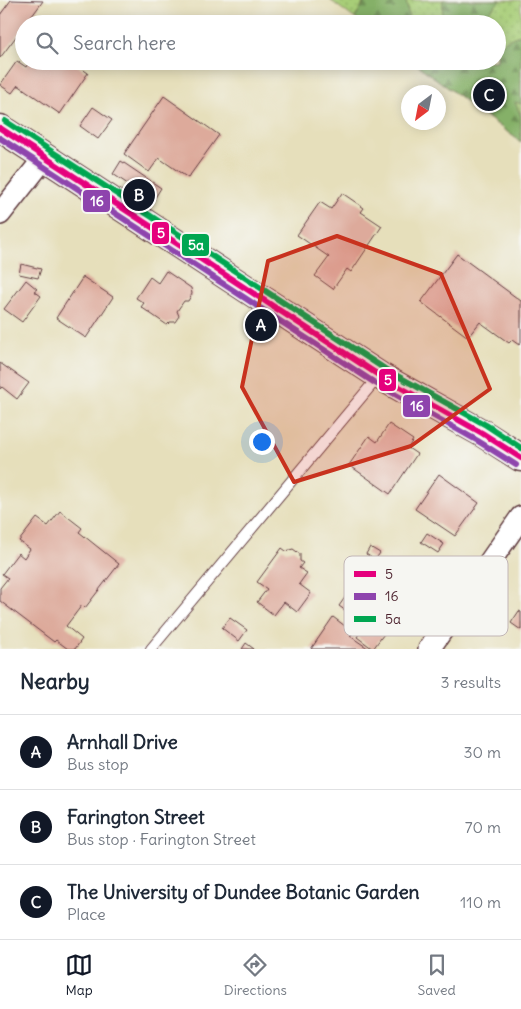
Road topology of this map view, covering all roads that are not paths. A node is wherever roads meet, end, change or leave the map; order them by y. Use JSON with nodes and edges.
{"nodes":[{"id":1,"x":0,"y":128,"type":"edge"},
{"id":2,"x":44,"y":157,"type":"junction"},
{"id":3,"x":0,"y":214,"type":"edge"},
{"id":4,"x":380,"y":376,"type":"junction"},
{"id":5,"x":521,"y":458,"type":"edge"},
{"id":6,"x":521,"y":517,"type":"edge"},
{"id":7,"x":494,"y":556,"type":"edge"},
{"id":8,"x":438,"y":636,"type":"edge"},
{"id":9,"x":151,"y":649,"type":"edge"},
{"id":10,"x":429,"y":649,"type":"edge"}],
"edges":[{"from":1,"to":2,"type":"street"},
{"from":2,"to":3,"type":"street"},
{"from":2,"to":4,"type":"street"},
{"from":4,"to":5,"type":"street"},
{"from":4,"to":9,"type":"lane"},
{"from":6,"to":7,"type":"street"},
{"from":8,"to":10,"type":"street"}]}
